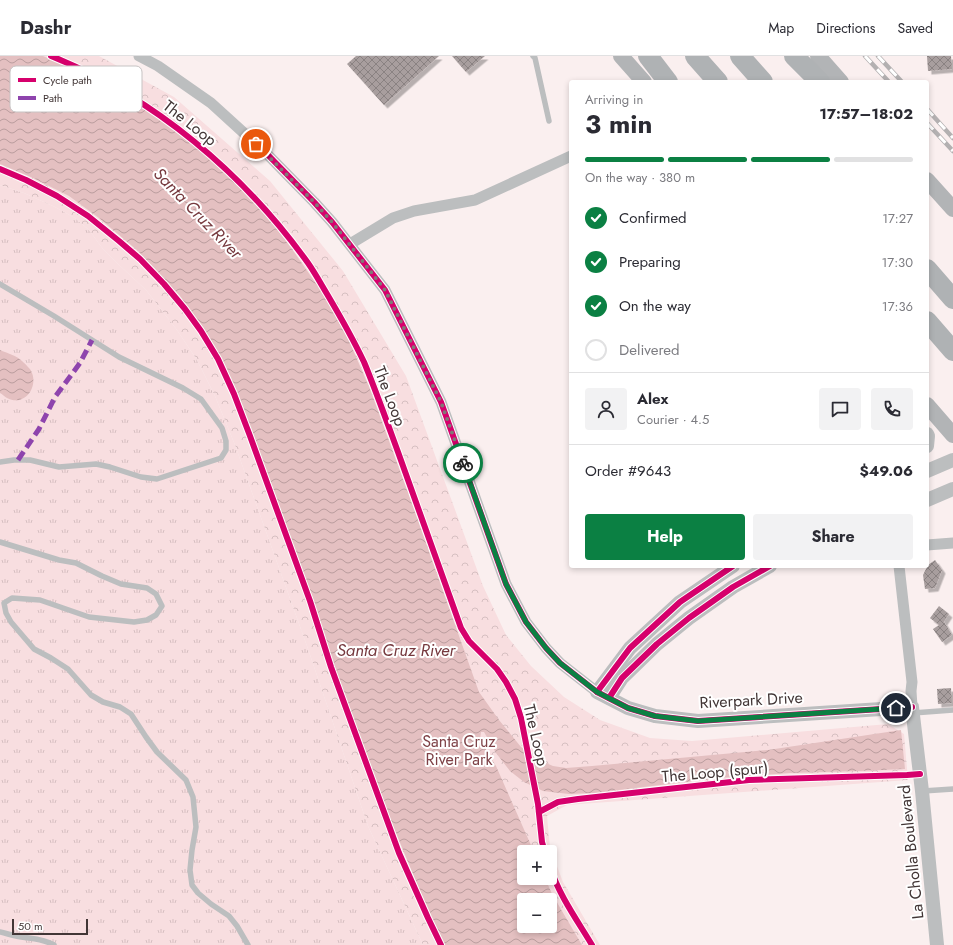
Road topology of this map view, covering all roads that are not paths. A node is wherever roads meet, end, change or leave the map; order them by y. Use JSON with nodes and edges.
{"nodes":[{"id":1,"x":139,"y":56,"type":"edge"},
{"id":2,"x":533,"y":56,"type":"edge"},
{"id":3,"x":622,"y":56,"type":"edge"},
{"id":4,"x":648,"y":56,"type":"edge"},
{"id":5,"x":695,"y":56,"type":"edge"},
{"id":6,"x":740,"y":56,"type":"edge"},
{"id":7,"x":794,"y":56,"type":"edge"},
{"id":8,"x":818,"y":56,"type":"edge"},
{"id":9,"x":642,"y":80,"type":"edge"},
{"id":10,"x":666,"y":80,"type":"edge"},
{"id":11,"x":716,"y":80,"type":"edge"},
{"id":12,"x":761,"y":80,"type":"edge"},
{"id":13,"x":818,"y":80,"type":"edge"},
{"id":14,"x":839,"y":80,"type":"edge"},
{"id":15,"x":549,"y":121,"type":"dead end"},
{"id":16,"x":569,"y":157,"type":"edge"},
{"id":17,"x":929,"y":182,"type":"edge"},
{"id":18,"x":953,"y":209,"type":"edge"},
{"id":19,"x":350,"y":244,"type":"junction"},
{"id":20,"x":929,"y":271,"type":"edge"},
{"id":21,"x":0,"y":284,"type":"edge"},
{"id":22,"x":953,"y":299,"type":"edge"},
{"id":23,"x":929,"y":323,"type":"edge"},
{"id":24,"x":953,"y":351,"type":"edge"},
{"id":25,"x":929,"y":407,"type":"edge"},
{"id":26,"x":953,"y":435,"type":"edge"},
{"id":27,"x":953,"y":460,"type":"edge"},
{"id":28,"x":0,"y":462,"type":"edge"},
{"id":29,"x":929,"y":470,"type":"edge"},
{"id":30,"x":953,"y":489,"type":"edge"},
{"id":31,"x":929,"y":499,"type":"edge"},
{"id":32,"x":0,"y":542,"type":"edge"},
{"id":33,"x":953,"y":543,"type":"edge"},
{"id":34,"x":929,"y":545,"type":"edge"},
{"id":35,"x":730,"y":568,"type":"edge"},
{"id":36,"x":766,"y":568,"type":"edge"},
{"id":37,"x":899,"y":568,"type":"edge"},
{"id":38,"x":603,"y":695,"type":"junction"},
{"id":39,"x":912,"y":710,"type":"junction"},
{"id":40,"x":953,"y":710,"type":"edge"},
{"id":41,"x":953,"y":789,"type":"edge"},
{"id":42,"x":922,"y":791,"type":"junction"},
{"id":43,"x":0,"y":932,"type":"edge"},
{"id":44,"x":54,"y":945,"type":"edge"},
{"id":45,"x":248,"y":945,"type":"edge"},
{"id":46,"x":937,"y":945,"type":"edge"}],
"edges":[{"from":1,"to":19,"type":"street"},
{"from":2,"to":15,"type":"lane"},
{"from":3,"to":9,"type":"main road"},
{"from":4,"to":10,"type":"highway"},
{"from":5,"to":11,"type":"highway"},
{"from":6,"to":12,"type":"highway"},
{"from":7,"to":13,"type":"highway"},
{"from":8,"to":14,"type":"main road"},
{"from":16,"to":19,"type":"street"},
{"from":17,"to":18,"type":"main road"},
{"from":19,"to":38,"type":"street"},
{"from":20,"to":22,"type":"highway"},
{"from":21,"to":28,"type":"lane"},
{"from":23,"to":24,"type":"highway"},
{"from":25,"to":26,"type":"main road"},
{"from":27,"to":29,"type":"street"},
{"from":30,"to":31,"type":"street"},
{"from":32,"to":45,"type":"lane"},
{"from":33,"to":34,"type":"street"},
{"from":35,"to":38,"type":"street"},
{"from":36,"to":38,"type":"street"},
{"from":37,"to":39,"type":"street"},
{"from":38,"to":39,"type":"street","name":"Riverpark Drive"},
{"from":39,"to":40,"type":"lane"},
{"from":39,"to":42,"type":"street","name":"La Cholla Boulevard"},
{"from":41,"to":42,"type":"lane"},
{"from":42,"to":46,"type":"street","name":"La Cholla Boulevard"},
{"from":43,"to":44,"type":"lane"}]}
